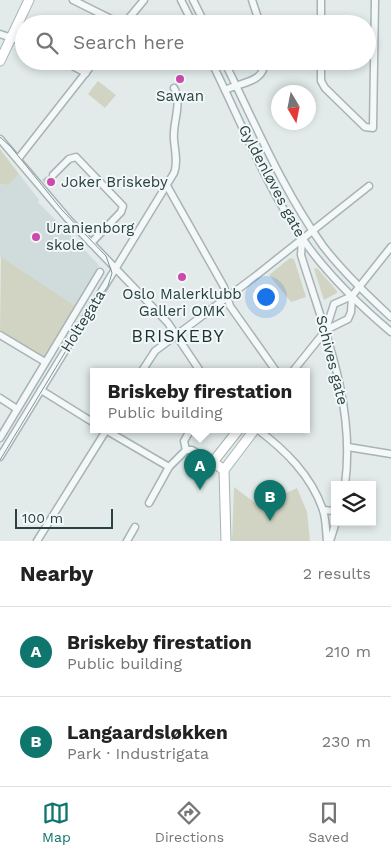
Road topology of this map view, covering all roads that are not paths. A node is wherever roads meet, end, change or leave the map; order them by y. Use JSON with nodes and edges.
{"nodes":[{"id":1,"x":30,"y":0,"type":"edge"},
{"id":2,"x":73,"y":0,"type":"edge"},
{"id":3,"x":144,"y":0,"type":"edge"},
{"id":4,"x":181,"y":0,"type":"edge"},
{"id":5,"x":193,"y":0,"type":"edge"},
{"id":6,"x":252,"y":0,"type":"edge"},
{"id":7,"x":321,"y":0,"type":"edge"},
{"id":8,"x":375,"y":0,"type":"edge"},
{"id":9,"x":22,"y":15,"type":"edge"},
{"id":10,"x":104,"y":15,"type":"edge"},
{"id":11,"x":130,"y":15,"type":"edge"},
{"id":12,"x":188,"y":15,"type":"edge"},
{"id":13,"x":200,"y":15,"type":"edge"},
{"id":14,"x":257,"y":15,"type":"edge"},
{"id":15,"x":321,"y":15,"type":"edge"},
{"id":16,"x":375,"y":15,"type":"edge"},
{"id":17,"x":15,"y":30,"type":"edge"},
{"id":18,"x":0,"y":34,"type":"edge"},
{"id":19,"x":11,"y":38,"type":"junction"},
{"id":20,"x":15,"y":39,"type":"edge"},
{"id":21,"x":0,"y":60,"type":"edge"},
{"id":22,"x":80,"y":70,"type":"edge"},
{"id":23,"x":88,"y":70,"type":"edge"},
{"id":24,"x":216,"y":70,"type":"edge"},
{"id":25,"x":228,"y":70,"type":"edge"},
{"id":26,"x":263,"y":70,"type":"edge"},
{"id":27,"x":321,"y":70,"type":"edge"},
{"id":28,"x":375,"y":70,"type":"edge"},
{"id":29,"x":86,"y":73,"type":"junction"},
{"id":30,"x":236,"y":85,"type":"junction"},
{"id":31,"x":174,"y":88,"type":"dead end"},
{"id":32,"x":226,"y":90,"type":"junction"},
{"id":33,"x":0,"y":139,"type":"edge"},
{"id":34,"x":18,"y":159,"type":"junction"},
{"id":35,"x":53,"y":175,"type":"tunnel mouth"},
{"id":36,"x":166,"y":184,"type":"junction"},
{"id":37,"x":369,"y":186,"type":"dead end"},
{"id":38,"x":312,"y":230,"type":"junction"},
{"id":39,"x":302,"y":238,"type":"junction"},
{"id":40,"x":91,"y":243,"type":"junction"},
{"id":41,"x":391,"y":247,"type":"edge"},
{"id":42,"x":116,"y":268,"type":"junction"},
{"id":43,"x":100,"y":272,"type":"dead end"},
{"id":44,"x":359,"y":288,"type":"junction"},
{"id":45,"x":352,"y":296,"type":"junction"},
{"id":46,"x":227,"y":297,"type":"junction"},
{"id":47,"x":391,"y":317,"type":"edge"},
{"id":48,"x":326,"y":330,"type":"junction"},
{"id":49,"x":391,"y":332,"type":"edge"},
{"id":50,"x":0,"y":335,"type":"edge"},
{"id":51,"x":177,"y":335,"type":"junction"},
{"id":52,"x":45,"y":362,"type":"junction"},
{"id":53,"x":144,"y":368,"type":"edge"},
{"id":54,"x":198,"y":368,"type":"edge"},
{"id":55,"x":274,"y":368,"type":"edge"},
{"id":56,"x":295,"y":368,"type":"edge"},
{"id":57,"x":41,"y":390,"type":"junction"},
{"id":58,"x":0,"y":398,"type":"edge"},
{"id":59,"x":17,"y":409,"type":"junction"},
{"id":60,"x":90,"y":421,"type":"edge"},
{"id":61,"x":104,"y":433,"type":"edge"},
{"id":62,"x":113,"y":433,"type":"edge"},
{"id":63,"x":189,"y":433,"type":"edge"},
{"id":64,"x":236,"y":433,"type":"edge"},
{"id":65,"x":253,"y":433,"type":"edge"},
{"id":66,"x":261,"y":433,"type":"edge"},
{"id":67,"x":0,"y":438,"type":"edge"},
{"id":68,"x":348,"y":447,"type":"junction"},
{"id":69,"x":186,"y":450,"type":"junction"},
{"id":70,"x":391,"y":454,"type":"edge"},
{"id":71,"x":0,"y":457,"type":"edge"},
{"id":72,"x":213,"y":462,"type":"junction"},
{"id":73,"x":169,"y":467,"type":"junction"},
{"id":74,"x":224,"y":470,"type":"junction"},
{"id":75,"x":345,"y":481,"type":"edge"},
{"id":76,"x":149,"y":503,"type":"dead end"},
{"id":77,"x":323,"y":510,"type":"junction"},
{"id":78,"x":331,"y":511,"type":"edge"},
{"id":79,"x":335,"y":526,"type":"edge"},
{"id":80,"x":135,"y":527,"type":"dead end"},
{"id":81,"x":37,"y":541,"type":"edge"},
{"id":82,"x":126,"y":541,"type":"edge"},
{"id":83,"x":226,"y":541,"type":"edge"},
{"id":84,"x":329,"y":541,"type":"edge"}],
"edges":[{"from":1,"to":9,"type":"street"},
{"from":2,"to":10,"type":"street"},
{"from":3,"to":11,"type":"street"},
{"from":4,"to":12,"type":"street"},
{"from":5,"to":13,"type":"street"},
{"from":6,"to":14,"type":"street"},
{"from":7,"to":15,"type":"street"},
{"from":8,"to":16,"type":"street"},
{"from":17,"to":19,"type":"street"},
{"from":18,"to":19,"type":"street"},
{"from":19,"to":20,"type":"street"},
{"from":19,"to":21,"type":"street"},
{"from":22,"to":29,"type":"street"},
{"from":23,"to":29,"type":"street"},
{"from":24,"to":32,"type":"street","name":"Gyldenløves gate"},
{"from":25,"to":30,"type":"street","name":"Gyldenløves gate"},
{"from":26,"to":30,"type":"street"},
{"from":27,"to":28,"type":"street"},
{"from":29,"to":34,"type":"street"},
{"from":30,"to":32,"type":"street"},
{"from":30,"to":38,"type":"street","name":"Gyldenløves gate"},
{"from":31,"to":36,"type":"street","name":"Holtegata"},
{"from":32,"to":39,"type":"street","name":"Gyldenløves gate"},
{"from":33,"to":34,"type":"street"},
{"from":34,"to":40,"type":"street"},
{"from":35,"to":40,"type":"street"},
{"from":36,"to":42,"type":"street","name":"Holtegata"},
{"from":36,"to":46,"type":"street"},
{"from":37,"to":38,"type":"street"},
{"from":38,"to":39,"type":"street"},
{"from":38,"to":44,"type":"street","name":"Gyldenløves gate"},
{"from":39,"to":45,"type":"street","name":"Gyldenløves gate"},
{"from":39,"to":46,"type":"street"},
{"from":39,"to":48,"type":"street","name":"Schives gate"},
{"from":40,"to":42,"type":"street"},
{"from":41,"to":44,"type":"street"},
{"from":42,"to":51,"type":"street"},
{"from":42,"to":57,"type":"street","name":"Holtegata"},
{"from":43,"to":52,"type":"street","name":"Holtegata"},
{"from":44,"to":45,"type":"street"},
{"from":44,"to":47,"type":"street","name":"Gyldenløves gate"},
{"from":45,"to":48,"type":"street"},
{"from":45,"to":48,"type":"street"},
{"from":45,"to":49,"type":"street","name":"Gyldenløves gate"},
{"from":46,"to":51,"type":"street"},
{"from":46,"to":55,"type":"street"},
{"from":48,"to":56,"type":"street"},
{"from":48,"to":68,"type":"street","name":"Schives gate"},
{"from":50,"to":52,"type":"street","name":"Holtegata"},
{"from":51,"to":53,"type":"street"},
{"from":51,"to":54,"type":"street"},
{"from":52,"to":59,"type":"street","name":"Holtegata"},
{"from":57,"to":60,"type":"street"},
{"from":57,"to":71,"type":"street","name":"Holtegata"},
{"from":58,"to":59,"type":"street"},
{"from":59,"to":67,"type":"street","name":"Holtegata"},
{"from":61,"to":81,"type":"street"},
{"from":62,"to":73,"type":"street"},
{"from":63,"to":69,"type":"street"},
{"from":64,"to":72,"type":"street"},
{"from":65,"to":74,"type":"street"},
{"from":66,"to":77,"type":"street"},
{"from":68,"to":70,"type":"street"},
{"from":68,"to":75,"type":"street","name":"Schives gate"},
{"from":69,"to":72,"type":"street"},
{"from":69,"to":73,"type":"street"},
{"from":72,"to":74,"type":"street"},
{"from":73,"to":76,"type":"street"},
{"from":74,"to":83,"type":"street"},
{"from":77,"to":78,"type":"street"},
{"from":77,"to":84,"type":"street"},
{"from":79,"to":84,"type":"street"},
{"from":80,"to":82,"type":"street"}]}
